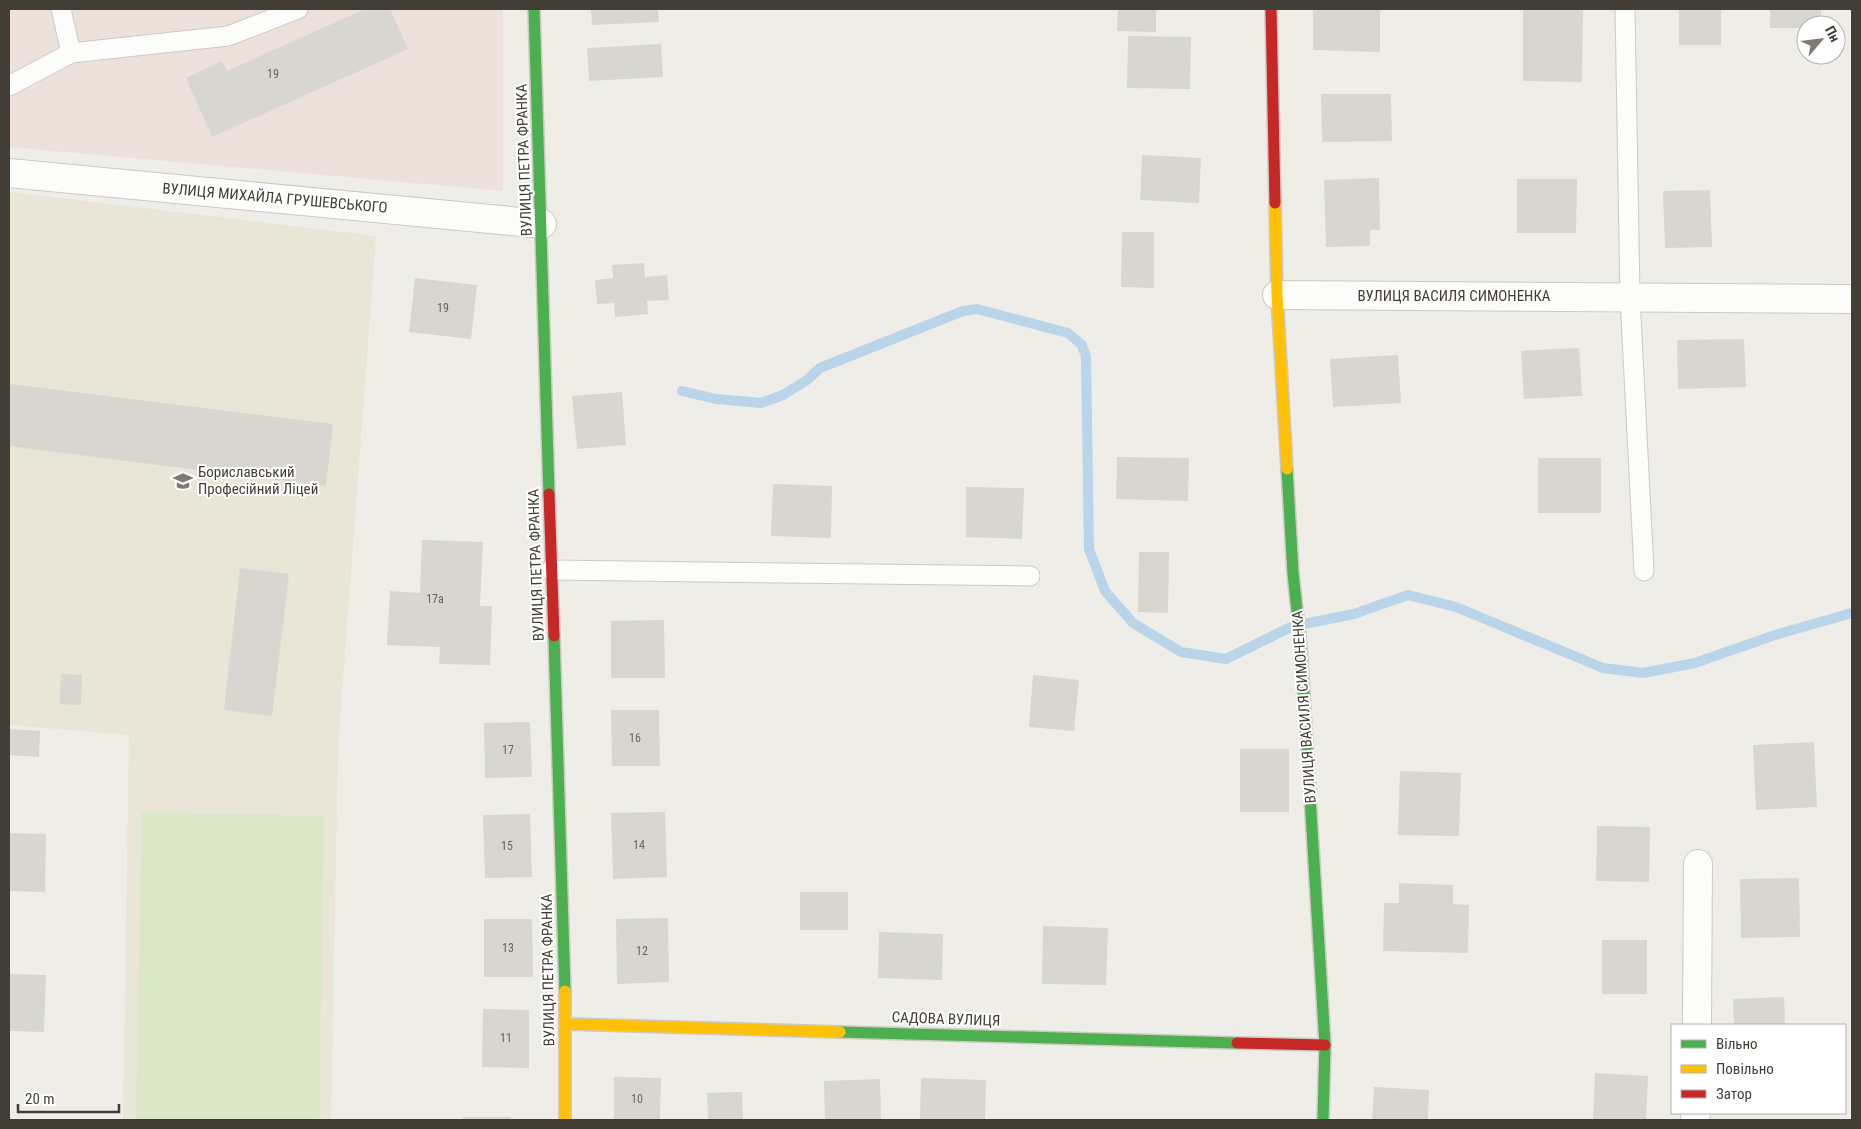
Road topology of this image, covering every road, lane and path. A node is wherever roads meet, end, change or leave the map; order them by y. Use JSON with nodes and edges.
{"nodes":[{"id":1,"x":61,"y":9,"type":"edge"},
{"id":2,"x":298,"y":9,"type":"edge"},
{"id":3,"x":534,"y":9,"type":"edge"},
{"id":4,"x":1271,"y":9,"type":"edge"},
{"id":5,"x":1625,"y":9,"type":"edge"},
{"id":6,"x":71,"y":53,"type":"junction"},
{"id":7,"x":9,"y":86,"type":"edge"},
{"id":8,"x":9,"y":173,"type":"edge"},
{"id":9,"x":542,"y":224,"type":"junction"},
{"id":10,"x":1278,"y":295,"type":"junction"},
{"id":11,"x":1630,"y":298,"type":"junction"},
{"id":12,"x":1852,"y":299,"type":"edge"},
{"id":13,"x":551,"y":570,"type":"junction"},
{"id":14,"x":1644,"y":571,"type":"dead end"},
{"id":15,"x":1030,"y":576,"type":"dead end"},
{"id":16,"x":1698,"y":864,"type":"dead end"},
{"id":17,"x":566,"y":1024,"type":"junction"},
{"id":18,"x":1697,"y":1024,"type":"edge"},
{"id":19,"x":1325,"y":1045,"type":"junction"},
{"id":20,"x":565,"y":1120,"type":"edge"},
{"id":21,"x":1323,"y":1120,"type":"edge"}],
"edges":[{"from":1,"to":6,"type":"lane"},
{"from":2,"to":6,"type":"lane"},
{"from":3,"to":9,"type":"street","name":"ВУЛИЦЯ ПЕТРА ФРАНКА"},
{"from":4,"to":10,"type":"street","name":"ВУЛИЦЯ ВАСИЛЯ СИМОНЕНКА"},
{"from":5,"to":11,"type":"lane"},
{"from":6,"to":7,"type":"lane"},
{"from":8,"to":9,"type":"street","name":"ВУЛИЦЯ МИХАЙЛА ГРУШЕВСЬКОГО"},
{"from":9,"to":13,"type":"street","name":"ВУЛИЦЯ ПЕТРА ФРАНКА"},
{"from":10,"to":11,"type":"street","name":"ВУЛИЦЯ ВАСИЛЯ СИМОНЕНКА"},
{"from":10,"to":19,"type":"street","name":"ВУЛИЦЯ ВАСИЛЯ СИМОНЕНКА"},
{"from":11,"to":12,"type":"street","name":"ВУЛИЦЯ ВАСИЛЯ СИМОНЕНКА"},
{"from":11,"to":14,"type":"lane"},
{"from":13,"to":15,"type":"lane"},
{"from":13,"to":17,"type":"street","name":"ВУЛИЦЯ ПЕТРА ФРАНКА"},
{"from":16,"to":18,"type":"street"},
{"from":17,"to":19,"type":"street","name":"САДОВА ВУЛИЦЯ"},
{"from":17,"to":20,"type":"street","name":"ВУЛИЦЯ ПЕТРА ФРАНКА"},
{"from":19,"to":21,"type":"street","name":"ВУЛИЦЯ ВАСИЛЯ СИМОНЕНКА"}]}
